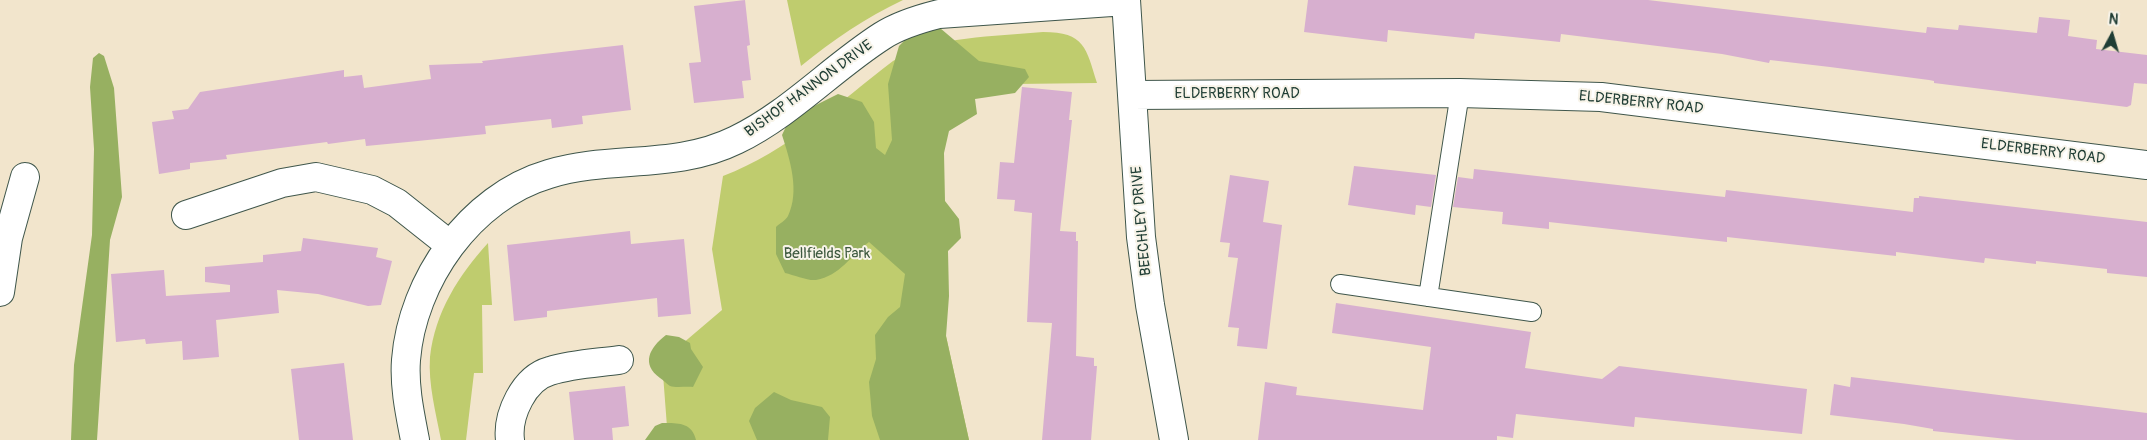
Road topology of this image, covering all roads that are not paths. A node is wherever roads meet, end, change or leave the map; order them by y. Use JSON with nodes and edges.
{"nodes":[{"id":1,"x":1126,"y":1,"type":"edge"},
{"id":2,"x":1460,"y":93,"type":"junction"},
{"id":3,"x":1132,"y":95,"type":"junction"},
{"id":4,"x":2147,"y":165,"type":"edge"},
{"id":5,"x":25,"y":177,"type":"dead end"},
{"id":6,"x":186,"y":215,"type":"dead end"},
{"id":7,"x":450,"y":245,"type":"junction"},
{"id":8,"x":1340,"y":284,"type":"dead end"},
{"id":9,"x":0,"y":292,"type":"edge"},
{"id":10,"x":1428,"y":297,"type":"junction"},
{"id":11,"x":1532,"y":312,"type":"dead end"},
{"id":12,"x":620,"y":360,"type":"dead end"},
{"id":13,"x":415,"y":440,"type":"edge"},
{"id":14,"x":510,"y":440,"type":"edge"},
{"id":15,"x":1174,"y":440,"type":"edge"}],
"edges":[{"from":1,"to":3,"type":"street","name":"BEECHLEY DRIVE"},
{"from":1,"to":7,"type":"street","name":"BISHOP HANNON DRIVE"},
{"from":2,"to":3,"type":"street","name":"ELDERBERRY ROAD"},
{"from":2,"to":4,"type":"street","name":"ELDERBERRY ROAD"},
{"from":2,"to":10,"type":"lane"},
{"from":3,"to":15,"type":"street","name":"BEECHLEY DRIVE"},
{"from":5,"to":9,"type":"street"},
{"from":6,"to":7,"type":"street"},
{"from":7,"to":13,"type":"street","name":"BISHOP HANNON DRIVE"},
{"from":8,"to":10,"type":"lane"},
{"from":10,"to":11,"type":"lane"},
{"from":12,"to":14,"type":"street"}]}
